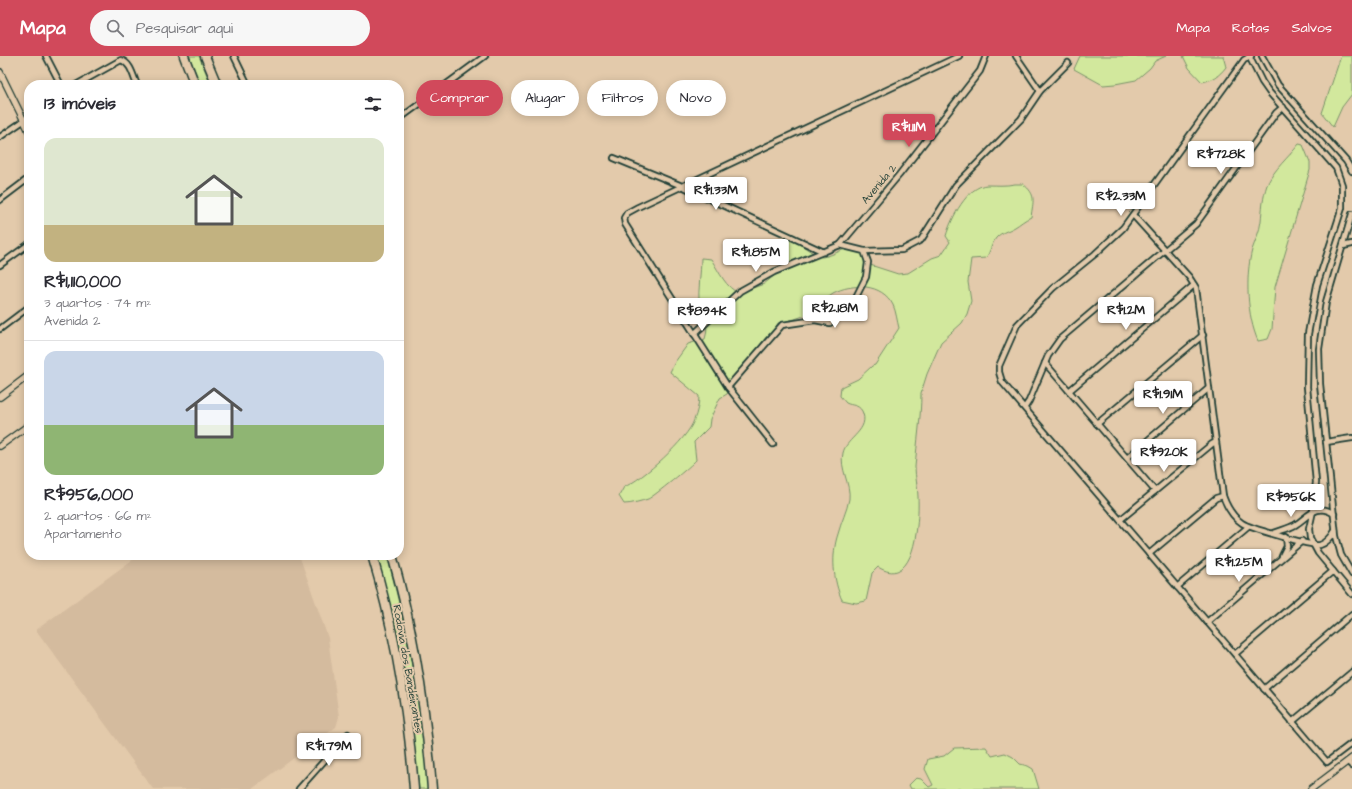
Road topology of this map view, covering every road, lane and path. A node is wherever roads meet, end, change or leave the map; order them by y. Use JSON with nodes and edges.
{"nodes":[{"id":1,"x":46,"y":56,"type":"edge"},
{"id":2,"x":184,"y":56,"type":"edge"},
{"id":3,"x":205,"y":56,"type":"edge"},
{"id":4,"x":234,"y":56,"type":"edge"},
{"id":5,"x":485,"y":56,"type":"edge"},
{"id":6,"x":959,"y":56,"type":"edge"},
{"id":7,"x":986,"y":56,"type":"edge"},
{"id":8,"x":1016,"y":56,"type":"edge"},
{"id":9,"x":1249,"y":56,"type":"edge"},
{"id":10,"x":1262,"y":56,"type":"edge"},
{"id":11,"x":1068,"y":63,"type":"dead end"},
{"id":12,"x":0,"y":72,"type":"edge"},
{"id":13,"x":58,"y":80,"type":"edge"},
{"id":14,"x":85,"y":80,"type":"edge"},
{"id":15,"x":135,"y":80,"type":"edge"},
{"id":16,"x":193,"y":80,"type":"edge"},
{"id":17,"x":215,"y":80,"type":"edge"},
{"id":18,"x":246,"y":80,"type":"edge"},
{"id":19,"x":1040,"y":91,"type":"junction"},
{"id":20,"x":1283,"y":107,"type":"junction"},
{"id":21,"x":24,"y":115,"type":"edge"},
{"id":22,"x":404,"y":115,"type":"edge"},
{"id":23,"x":24,"y":120,"type":"edge"},
{"id":24,"x":0,"y":138,"type":"edge"},
{"id":25,"x":614,"y":158,"type":"dead end"},
{"id":26,"x":1351,"y":169,"type":"edge"},
{"id":27,"x":24,"y":182,"type":"edge"},
{"id":28,"x":682,"y":186,"type":"junction"},
{"id":29,"x":0,"y":200,"type":"edge"},
{"id":30,"x":1352,"y":214,"type":"edge"},
{"id":31,"x":1133,"y":215,"type":"junction"},
{"id":32,"x":1350,"y":230,"type":"edge"},
{"id":33,"x":1352,"y":244,"type":"edge"},
{"id":34,"x":840,"y":245,"type":"junction"},
{"id":35,"x":1343,"y":246,"type":"junction"},
{"id":36,"x":24,"y":248,"type":"edge"},
{"id":37,"x":864,"y":251,"type":"junction"},
{"id":38,"x":1166,"y":251,"type":"junction"},
{"id":39,"x":824,"y":252,"type":"junction"},
{"id":40,"x":0,"y":265,"type":"edge"},
{"id":41,"x":1194,"y":285,"type":"junction"},
{"id":42,"x":24,"y":312,"type":"edge"},
{"id":43,"x":0,"y":329,"type":"edge"},
{"id":44,"x":694,"y":334,"type":"junction"},
{"id":45,"x":1203,"y":335,"type":"junction"},
{"id":46,"x":1045,"y":363,"type":"junction"},
{"id":47,"x":24,"y":379,"type":"edge"},
{"id":48,"x":728,"y":387,"type":"junction"},
{"id":49,"x":1209,"y":388,"type":"junction"},
{"id":50,"x":1069,"y":391,"type":"junction"},
{"id":51,"x":0,"y":397,"type":"edge"},
{"id":52,"x":1025,"y":407,"type":"junction"},
{"id":53,"x":1098,"y":424,"type":"junction"},
{"id":54,"x":24,"y":429,"type":"edge"},
{"id":55,"x":1352,"y":438,"type":"edge"},
{"id":56,"x":1216,"y":442,"type":"junction"},
{"id":57,"x":1326,"y":442,"type":"junction"},
{"id":58,"x":774,"y":444,"type":"dead end"},
{"id":59,"x":0,"y":446,"type":"edge"},
{"id":60,"x":1127,"y":458,"type":"junction"},
{"id":61,"x":1155,"y":491,"type":"junction"},
{"id":62,"x":1223,"y":496,"type":"junction"},
{"id":63,"x":1313,"y":511,"type":"junction"},
{"id":64,"x":1334,"y":514,"type":"junction"},
{"id":65,"x":1120,"y":520,"type":"junction"},
{"id":66,"x":1248,"y":527,"type":"junction"},
{"id":67,"x":1336,"y":530,"type":"junction"},
{"id":68,"x":1274,"y":533,"type":"junction"},
{"id":69,"x":1286,"y":537,"type":"junction"},
{"id":70,"x":1302,"y":541,"type":"junction"},
{"id":71,"x":1314,"y":546,"type":"junction"},
{"id":72,"x":1149,"y":554,"type":"junction"},
{"id":73,"x":1282,"y":556,"type":"junction"},
{"id":74,"x":373,"y":560,"type":"edge"},
{"id":75,"x":393,"y":560,"type":"edge"},
{"id":76,"x":1333,"y":571,"type":"junction"},
{"id":77,"x":1352,"y":574,"type":"edge"},
{"id":78,"x":1177,"y":586,"type":"junction"},
{"id":79,"x":1352,"y":594,"type":"edge"},
{"id":80,"x":1352,"y":614,"type":"edge"},
{"id":81,"x":1207,"y":622,"type":"junction"},
{"id":82,"x":1235,"y":654,"type":"junction"},
{"id":83,"x":1352,"y":672,"type":"edge"},
{"id":84,"x":1264,"y":689,"type":"junction"},
{"id":85,"x":1292,"y":722,"type":"junction"},
{"id":86,"x":348,"y":734,"type":"dead end"},
{"id":87,"x":1352,"y":743,"type":"edge"},
{"id":88,"x":1350,"y":762,"type":"edge"},
{"id":89,"x":299,"y":789,"type":"edge"},
{"id":90,"x":414,"y":789,"type":"edge"},
{"id":91,"x":432,"y":789,"type":"edge"},
{"id":92,"x":1311,"y":789,"type":"edge"}],
"edges":[{"from":1,"to":13,"type":"street"},
{"from":2,"to":16,"type":"highway"},
{"from":3,"to":17,"type":"highway"},
{"from":4,"to":18,"type":"street"},
{"from":5,"to":22,"type":"street"},
{"from":6,"to":28,"type":"street"},
{"from":7,"to":34,"type":"street","name":"Avenida 2"},
{"from":8,"to":19,"type":"street"},
{"from":9,"to":20,"type":"street"},
{"from":9,"to":31,"type":"street"},
{"from":10,"to":26,"type":"street"},
{"from":11,"to":19,"type":"street"},
{"from":12,"to":21,"type":"street"},
{"from":14,"to":15,"type":"street"},
{"from":19,"to":37,"type":"street"},
{"from":20,"to":38,"type":"street"},
{"from":20,"to":63,"type":"street"},
{"from":23,"to":24,"type":"street"},
{"from":25,"to":28,"type":"street"},
{"from":27,"to":29,"type":"street"},
{"from":28,"to":39,"type":"street"},
{"from":28,"to":44,"type":"street"},
{"from":30,"to":32,"type":"street"},
{"from":31,"to":38,"type":"street"},
{"from":31,"to":52,"type":"street"},
{"from":32,"to":35,"type":"street"},
{"from":33,"to":35,"type":"street"},
{"from":34,"to":37,"type":"street"},
{"from":34,"to":39,"type":"street"},
{"from":35,"to":57,"type":"street"},
{"from":36,"to":40,"type":"street"},
{"from":37,"to":48,"type":"street"},
{"from":38,"to":41,"type":"street"},
{"from":38,"to":46,"type":"street"},
{"from":39,"to":44,"type":"street"},
{"from":41,"to":45,"type":"street"},
{"from":41,"to":50,"type":"street"},
{"from":42,"to":43,"type":"street"},
{"from":44,"to":48,"type":"street"},
{"from":45,"to":49,"type":"street"},
{"from":45,"to":53,"type":"street"},
{"from":46,"to":50,"type":"street"},
{"from":46,"to":52,"type":"street"},
{"from":47,"to":51,"type":"street"},
{"from":48,"to":58,"type":"street"},
{"from":49,"to":56,"type":"street"},
{"from":49,"to":60,"type":"street"},
{"from":50,"to":53,"type":"street"},
{"from":52,"to":65,"type":"street"},
{"from":53,"to":60,"type":"street"},
{"from":54,"to":59,"type":"street"},
{"from":55,"to":57,"type":"street"},
{"from":56,"to":61,"type":"street"},
{"from":56,"to":62,"type":"street"},
{"from":57,"to":64,"type":"street"},
{"from":60,"to":61,"type":"street"},
{"from":61,"to":65,"type":"street"},
{"from":62,"to":66,"type":"street"},
{"from":62,"to":72,"type":"street"},
{"from":63,"to":64,"type":"street"},
{"from":63,"to":68,"type":"street"},
{"from":63,"to":71,"type":"street"},
{"from":64,"to":67,"type":"street"},
{"from":65,"to":72,"type":"street"},
{"from":66,"to":68,"type":"street"},
{"from":66,"to":78,"type":"street"},
{"from":67,"to":71,"type":"street"},
{"from":67,"to":77,"type":"street"},
{"from":68,"to":69,"type":"street"},
{"from":69,"to":70,"type":"street"},
{"from":69,"to":73,"type":"street"},
{"from":70,"to":71,"type":"street"},
{"from":70,"to":73,"type":"street"},
{"from":71,"to":76,"type":"street"},
{"from":72,"to":78,"type":"street"},
{"from":73,"to":81,"type":"street"},
{"from":74,"to":90,"type":"highway","name":"Rodovia dos Bandeirantes"},
{"from":75,"to":91,"type":"highway","name":"Rodovia dos Bandeirantes"},
{"from":76,"to":79,"type":"street"},
{"from":76,"to":82,"type":"street"},
{"from":78,"to":81,"type":"street"},
{"from":80,"to":84,"type":"street"},
{"from":81,"to":82,"type":"street"},
{"from":82,"to":84,"type":"street"},
{"from":83,"to":85,"type":"street"},
{"from":84,"to":85,"type":"street"},
{"from":85,"to":87,"type":"street"},
{"from":86,"to":89,"type":"street"},
{"from":88,"to":92,"type":"street"}]}
